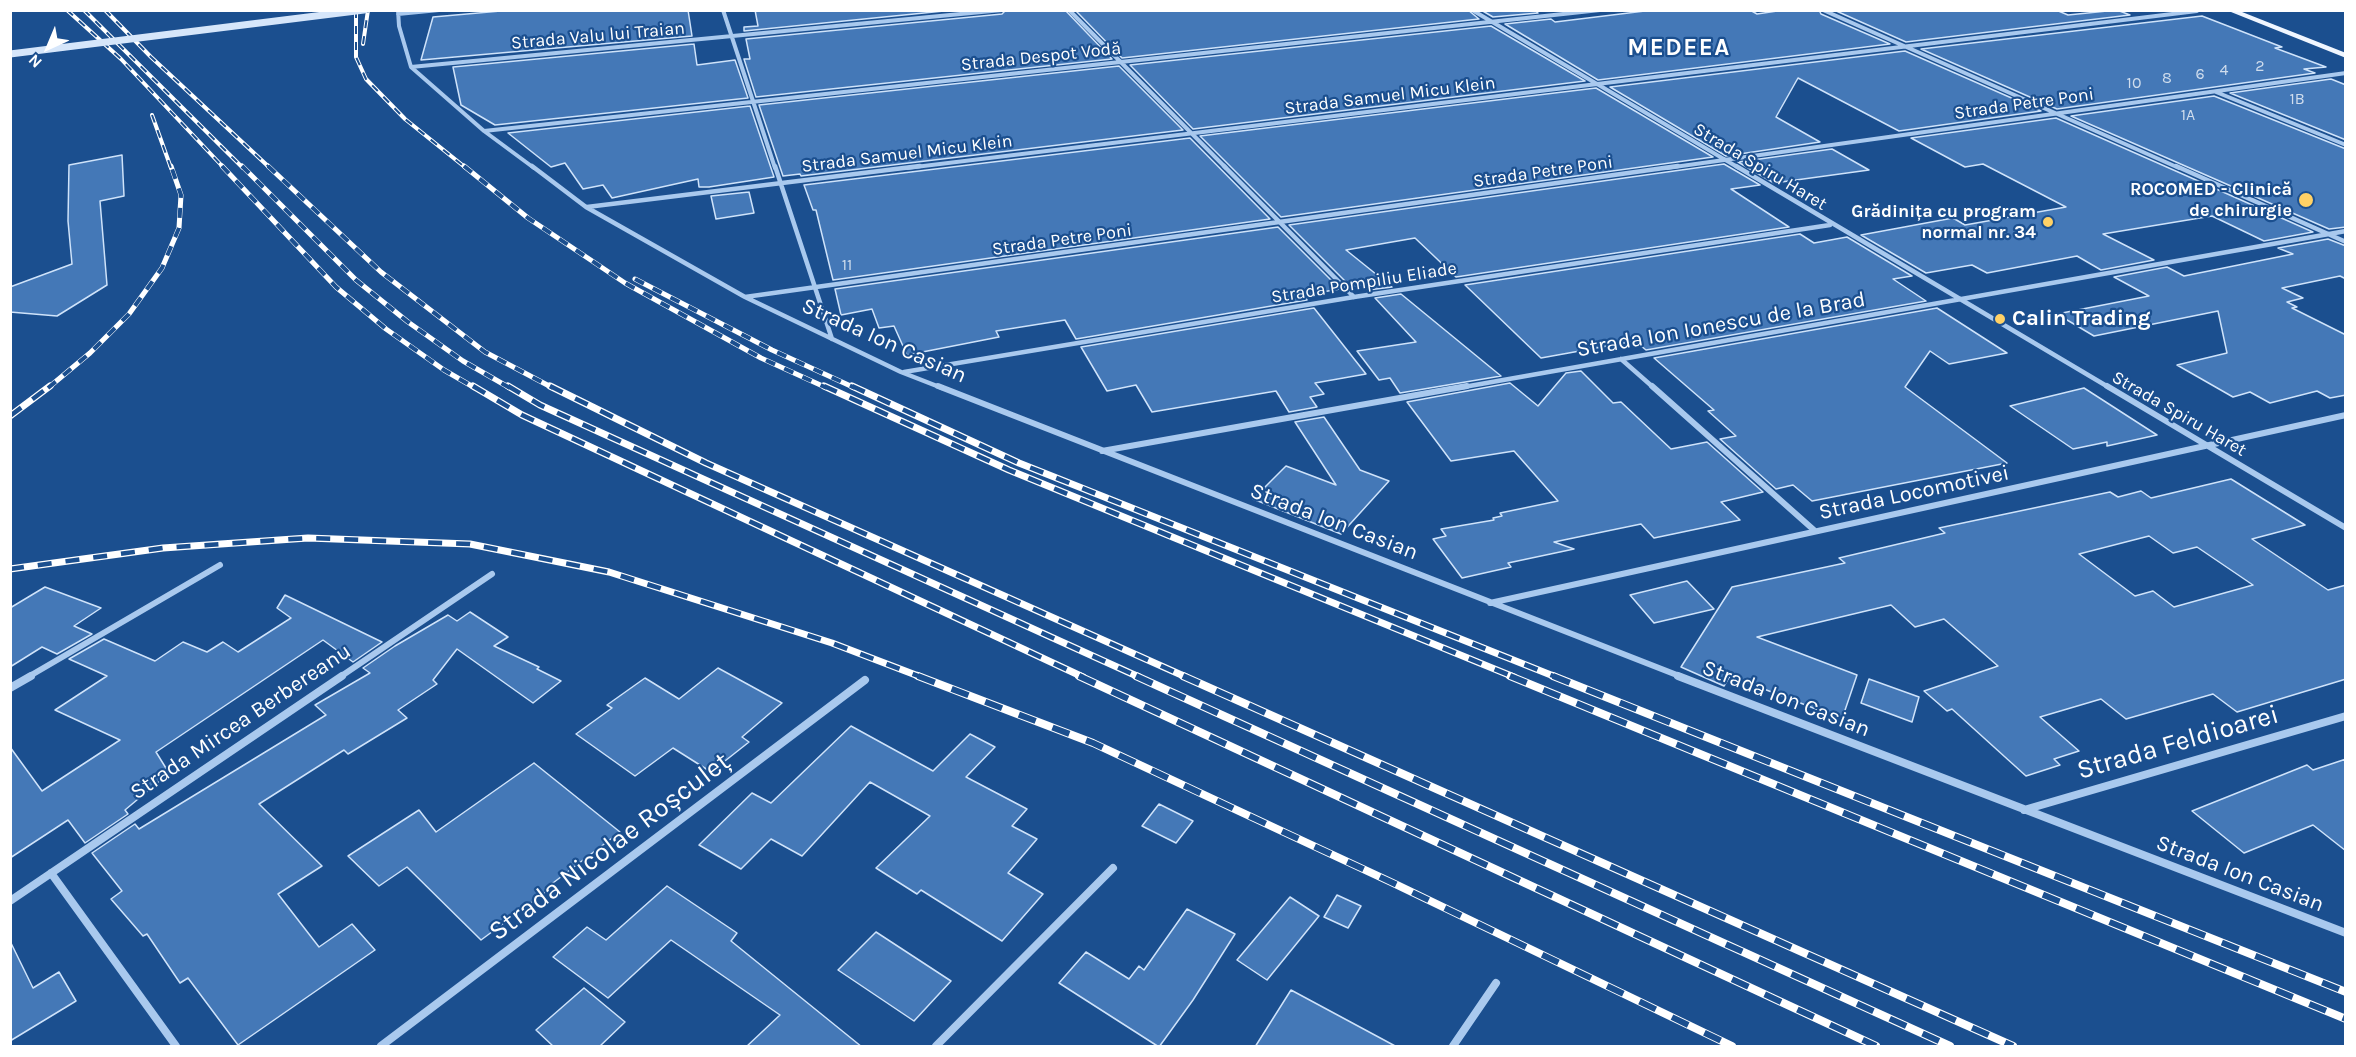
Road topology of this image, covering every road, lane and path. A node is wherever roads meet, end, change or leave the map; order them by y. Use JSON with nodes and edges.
{"nodes":[{"id":1,"x":364,"y":10,"type":"edge"},
{"id":2,"x":440,"y":10,"type":"edge"},
{"id":3,"x":723,"y":10,"type":"edge"},
{"id":4,"x":1002,"y":10,"type":"edge"},
{"id":5,"x":1069,"y":10,"type":"edge"},
{"id":6,"x":1472,"y":10,"type":"edge"},
{"id":7,"x":1600,"y":10,"type":"edge"},
{"id":8,"x":1823,"y":10,"type":"edge"},
{"id":9,"x":2229,"y":10,"type":"edge"},
{"id":10,"x":2197,"y":11,"type":"edge"},
{"id":11,"x":398,"y":12,"type":"edge"},
{"id":12,"x":1492,"y":22,"type":"junction"},
{"id":13,"x":731,"y":36,"type":"junction"},
{"id":14,"x":1905,"y":47,"type":"junction"},
{"id":15,"x":10,"y":54,"type":"edge"},
{"id":16,"x":2346,"y":56,"type":"edge"},
{"id":17,"x":1121,"y":62,"type":"junction"},
{"id":18,"x":411,"y":67,"type":"junction"},
{"id":19,"x":2346,"y":73,"type":"edge"},
{"id":20,"x":1595,"y":84,"type":"junction"},
{"id":21,"x":2213,"y":91,"type":"junction"},
{"id":22,"x":753,"y":102,"type":"junction"},
{"id":23,"x":2054,"y":113,"type":"junction"},
{"id":24,"x":484,"y":131,"type":"junction"},
{"id":25,"x":1191,"y":133,"type":"junction"},
{"id":26,"x":2346,"y":145,"type":"edge"},
{"id":27,"x":1722,"y":160,"type":"junction"},
{"id":28,"x":780,"y":183,"type":"junction"},
{"id":29,"x":586,"y":207,"type":"junction"},
{"id":30,"x":1280,"y":223,"type":"junction"},
{"id":31,"x":1831,"y":225,"type":"junction"},
{"id":32,"x":2346,"y":231,"type":"edge"},
{"id":33,"x":2327,"y":234,"type":"junction"},
{"id":34,"x":2346,"y":242,"type":"edge"},
{"id":35,"x":815,"y":288,"type":"junction"},
{"id":36,"x":745,"y":297,"type":"junction"},
{"id":37,"x":1354,"y":297,"type":"junction"},
{"id":38,"x":1957,"y":300,"type":"junction"},
{"id":39,"x":832,"y":339,"type":"junction"},
{"id":40,"x":1621,"y":359,"type":"junction"},
{"id":41,"x":902,"y":372,"type":"junction"},
{"id":42,"x":2346,"y":415,"type":"edge"},
{"id":43,"x":2205,"y":446,"type":"junction"},
{"id":44,"x":1102,"y":451,"type":"junction"},
{"id":45,"x":2346,"y":528,"type":"edge"},
{"id":46,"x":1815,"y":531,"type":"junction"},
{"id":47,"x":220,"y":565,"type":"dead end"},
{"id":48,"x":492,"y":574,"type":"dead end"},
{"id":49,"x":1490,"y":603,"type":"junction"},
{"id":50,"x":865,"y":680,"type":"dead end"},
{"id":51,"x":10,"y":687,"type":"edge"},
{"id":52,"x":2346,"y":716,"type":"edge"},
{"id":53,"x":2022,"y":810,"type":"junction"},
{"id":54,"x":1113,"y":868,"type":"dead end"},
{"id":55,"x":51,"y":873,"type":"junction"},
{"id":56,"x":10,"y":901,"type":"edge"},
{"id":57,"x":2346,"y":933,"type":"edge"},
{"id":58,"x":1496,"y":983,"type":"dead end"},
{"id":59,"x":176,"y":1047,"type":"edge"},
{"id":60,"x":381,"y":1047,"type":"edge"},
{"id":61,"x":936,"y":1047,"type":"edge"},
{"id":62,"x":1453,"y":1047,"type":"edge"}],
"edges":[{"from":1,"to":15,"type":"main road","bridge":true},
{"from":2,"to":11,"type":"street"},
{"from":3,"to":13,"type":"street"},
{"from":4,"to":13,"type":"street","name":"Strada Valu lui Traian"},
{"from":5,"to":17,"type":"street"},
{"from":6,"to":12,"type":"street","name":"Strada Spiru Haret"},
{"from":7,"to":12,"type":"street","name":"Strada Despot Vodă"},
{"from":8,"to":14,"type":"street"},
{"from":9,"to":16,"type":"main road"},
{"from":10,"to":14,"type":"street","name":"Strada Samuel Micu Klein"},
{"from":11,"to":18,"type":"street"},
{"from":12,"to":17,"type":"street","name":"Strada Despot Vodă"},
{"from":12,"to":20,"type":"street","name":"Strada Spiru Haret"},
{"from":13,"to":18,"type":"street","name":"Strada Valu lui Traian"},
{"from":13,"to":22,"type":"street"},
{"from":14,"to":20,"type":"street","name":"Strada Samuel Micu Klein"},
{"from":14,"to":23,"type":"street"},
{"from":17,"to":22,"type":"street","name":"Strada Despot Vodă"},
{"from":17,"to":25,"type":"street"},
{"from":18,"to":24,"type":"street","name":"Strada Ion Casian"},
{"from":19,"to":21,"type":"street","name":"Strada Petre Poni"},
{"from":20,"to":25,"type":"street","name":"Strada Samuel Micu Klein"},
{"from":20,"to":27,"type":"street","name":"Strada Spiru Haret"},
{"from":21,"to":23,"type":"street","name":"Strada Petre Poni"},
{"from":21,"to":26,"type":"street"},
{"from":22,"to":24,"type":"street","name":"Strada Despot Vodă"},
{"from":22,"to":28,"type":"street"},
{"from":23,"to":27,"type":"street","name":"Strada Petre Poni"},
{"from":23,"to":33,"type":"street"},
{"from":24,"to":29,"type":"street","name":"Strada Ion Casian"},
{"from":25,"to":28,"type":"street","name":"Strada Samuel Micu Klein"},
{"from":25,"to":30,"type":"street"},
{"from":27,"to":30,"type":"street","name":"Strada Petre Poni"},
{"from":27,"to":31,"type":"street","name":"Strada Spiru Haret"},
{"from":28,"to":29,"type":"street","name":"Strada Samuel Micu Klein"},
{"from":28,"to":35,"type":"street"},
{"from":29,"to":36,"type":"street","name":"Strada Ion Casian"},
{"from":30,"to":35,"type":"street","name":"Strada Petre Poni"},
{"from":30,"to":37,"type":"street"},
{"from":31,"to":37,"type":"street","name":"Strada Pompiliu Eliade"},
{"from":31,"to":38,"type":"street","name":"Strada Spiru Haret"},
{"from":32,"to":33,"type":"street","name":"Strada Ion Ionescu de la Brad"},
{"from":33,"to":34,"type":"street"},
{"from":33,"to":38,"type":"street","name":"Strada Ion Ionescu de la Brad"},
{"from":35,"to":36,"type":"street","name":"Strada Petre Poni"},
{"from":35,"to":39,"type":"street"},
{"from":36,"to":39,"type":"street","name":"Strada Ion Casian"},
{"from":37,"to":41,"type":"street","name":"Strada Pompiliu Eliade"},
{"from":38,"to":40,"type":"street","name":"Strada Ion Ionescu de la Brad"},
{"from":38,"to":43,"type":"street","name":"Strada Spiru Haret"},
{"from":39,"to":41,"type":"street","name":"Strada Ion Casian"},
{"from":40,"to":44,"type":"street","name":"Strada Ion Ionescu de la Brad"},
{"from":40,"to":46,"type":"street"},
{"from":41,"to":44,"type":"street","name":"Strada Ion Casian"},
{"from":42,"to":43,"type":"street","name":"Strada Locomotivei"},
{"from":43,"to":45,"type":"street","name":"Strada Spiru Haret"},
{"from":43,"to":46,"type":"street","name":"Strada Locomotivei"},
{"from":44,"to":49,"type":"street","name":"Strada Ion Casian"},
{"from":46,"to":49,"type":"street","name":"Strada Locomotivei"},
{"from":47,"to":51,"type":"street"},
{"from":48,"to":55,"type":"street","name":"Strada Mircea Berbereanu"},
{"from":49,"to":53,"type":"street","name":"Strada Ion Casian"},
{"from":50,"to":60,"type":"street","name":"Strada Nicolae Roșculeț"},
{"from":52,"to":53,"type":"street","name":"Strada Feldioarei"},
{"from":53,"to":57,"type":"street","name":"Strada Ion Casian"},
{"from":54,"to":61,"type":"street"},
{"from":55,"to":56,"type":"street","name":"Strada Mircea Berbereanu"},
{"from":55,"to":59,"type":"street"},
{"from":58,"to":62,"type":"street"}]}
